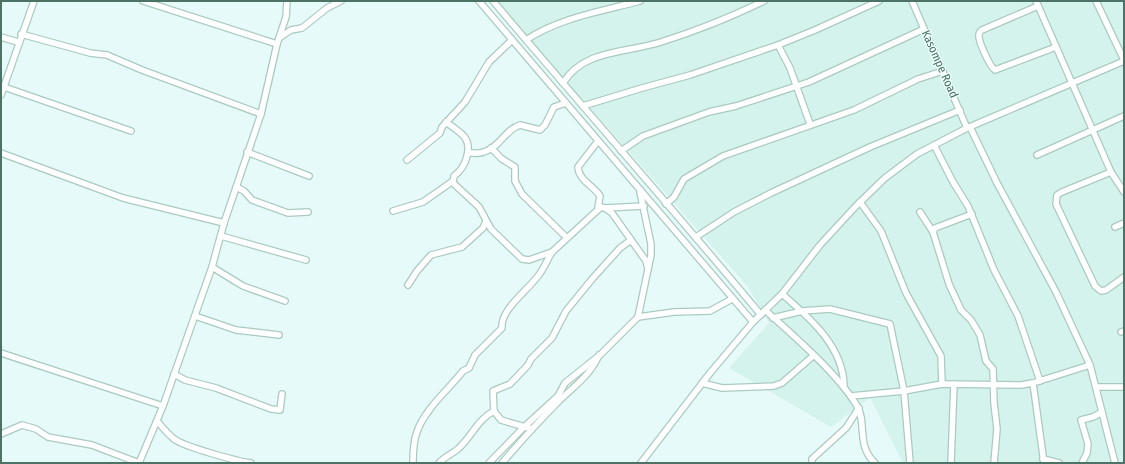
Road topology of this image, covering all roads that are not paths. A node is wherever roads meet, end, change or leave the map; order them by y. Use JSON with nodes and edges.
{"nodes":[{"id":1,"x":34,"y":1,"type":"edge"},
{"id":2,"x":143,"y":1,"type":"edge"},
{"id":3,"x":165,"y":1,"type":"edge"},
{"id":4,"x":288,"y":1,"type":"edge"},
{"id":5,"x":341,"y":1,"type":"edge"},
{"id":6,"x":479,"y":1,"type":"edge"},
{"id":7,"x":493,"y":1,"type":"edge"},
{"id":8,"x":640,"y":1,"type":"edge"},
{"id":9,"x":764,"y":1,"type":"edge"},
{"id":10,"x":879,"y":1,"type":"edge"},
{"id":11,"x":912,"y":1,"type":"edge"},
{"id":12,"x":1098,"y":2,"type":"edge"},
{"id":13,"x":1037,"y":4,"type":"edge"},
{"id":14,"x":163,"y":8,"type":"junction"},
{"id":15,"x":924,"y":29,"type":"junction"},
{"id":16,"x":21,"y":34,"type":"junction"},
{"id":17,"x":1,"y":37,"type":"edge"},
{"id":18,"x":279,"y":38,"type":"junction"},
{"id":19,"x":512,"y":40,"type":"junction"},
{"id":20,"x":526,"y":40,"type":"junction"},
{"id":21,"x":18,"y":42,"type":"junction"},
{"id":22,"x":277,"y":44,"type":"junction"},
{"id":23,"x":778,"y":45,"type":"junction"},
{"id":24,"x":1056,"y":46,"type":"junction"},
{"id":25,"x":1124,"y":60,"type":"edge"},
{"id":26,"x":943,"y":71,"type":"junction"},
{"id":27,"x":563,"y":83,"type":"junction"},
{"id":28,"x":1073,"y":83,"type":"junction"},
{"id":29,"x":797,"y":86,"type":"junction"},
{"id":30,"x":4,"y":87,"type":"junction"},
{"id":31,"x":1,"y":95,"type":"edge"},
{"id":32,"x":566,"y":103,"type":"junction"},
{"id":33,"x":583,"y":106,"type":"junction"},
{"id":34,"x":960,"y":110,"type":"junction"},
{"id":35,"x":261,"y":114,"type":"junction"},
{"id":36,"x":1124,"y":116,"type":"edge"},
{"id":37,"x":446,"y":122,"type":"junction"},
{"id":38,"x":810,"y":124,"type":"junction"},
{"id":39,"x":968,"y":127,"type":"junction"},
{"id":40,"x":131,"y":131,"type":"dead end"},
{"id":41,"x":1092,"y":131,"type":"junction"},
{"id":42,"x":598,"y":141,"type":"junction"},
{"id":43,"x":934,"y":145,"type":"junction"},
{"id":44,"x":491,"y":148,"type":"junction"},
{"id":45,"x":621,"y":151,"type":"junction"},
{"id":46,"x":247,"y":152,"type":"junction"},
{"id":47,"x":468,"y":152,"type":"junction"},
{"id":48,"x":1,"y":153,"type":"edge"},
{"id":49,"x":1037,"y":155,"type":"dead end"},
{"id":50,"x":408,"y":160,"type":"dead end"},
{"id":51,"x":1111,"y":172,"type":"junction"},
{"id":52,"x":309,"y":176,"type":"dead end"},
{"id":53,"x":452,"y":181,"type":"junction"},
{"id":54,"x":236,"y":187,"type":"junction"},
{"id":55,"x":639,"y":190,"type":"junction"},
{"id":56,"x":1124,"y":192,"type":"edge"},
{"id":57,"x":860,"y":202,"type":"junction"},
{"id":58,"x":666,"y":204,"type":"junction"},
{"id":59,"x":644,"y":206,"type":"junction"},
{"id":60,"x":602,"y":208,"type":"junction"},
{"id":61,"x":393,"y":211,"type":"dead end"},
{"id":62,"x":308,"y":212,"type":"dead end"},
{"id":63,"x":920,"y":212,"type":"dead end"},
{"id":64,"x":972,"y":214,"type":"junction"},
{"id":65,"x":486,"y":221,"type":"junction"},
{"id":66,"x":224,"y":223,"type":"junction"},
{"id":67,"x":1124,"y":223,"type":"edge"},
{"id":68,"x":1115,"y":227,"type":"dead end"},
{"id":69,"x":933,"y":232,"type":"junction"},
{"id":70,"x":221,"y":236,"type":"junction"},
{"id":71,"x":566,"y":237,"type":"junction"},
{"id":72,"x":696,"y":237,"type":"junction"},
{"id":73,"x":631,"y":240,"type":"junction"},
{"id":74,"x":552,"y":252,"type":"junction"},
{"id":75,"x":306,"y":260,"type":"dead end"},
{"id":76,"x":212,"y":267,"type":"junction"},
{"id":77,"x":648,"y":270,"type":"junction"},
{"id":78,"x":1124,"y":277,"type":"edge"},
{"id":79,"x":408,"y":285,"type":"dead end"},
{"id":80,"x":782,"y":294,"type":"junction"},
{"id":81,"x":732,"y":299,"type":"junction"},
{"id":82,"x":285,"y":301,"type":"dead end"},
{"id":83,"x":802,"y":310,"type":"junction"},
{"id":84,"x":763,"y":312,"type":"junction"},
{"id":85,"x":195,"y":316,"type":"junction"},
{"id":86,"x":638,"y":317,"type":"junction"},
{"id":87,"x":773,"y":318,"type":"junction"},
{"id":88,"x":753,"y":322,"type":"junction"},
{"id":89,"x":279,"y":335,"type":"dead end"},
{"id":90,"x":1,"y":353,"type":"edge"},
{"id":91,"x":600,"y":355,"type":"junction"},
{"id":92,"x":813,"y":356,"type":"junction"},
{"id":93,"x":1090,"y":365,"type":"junction"},
{"id":94,"x":174,"y":374,"type":"junction"},
{"id":95,"x":1040,"y":381,"type":"junction"},
{"id":96,"x":702,"y":383,"type":"junction"},
{"id":97,"x":1033,"y":383,"type":"junction"},
{"id":98,"x":942,"y":384,"type":"junction"},
{"id":99,"x":954,"y":384,"type":"junction"},
{"id":100,"x":995,"y":386,"type":"junction"},
{"id":101,"x":844,"y":387,"type":"junction"},
{"id":102,"x":1096,"y":387,"type":"junction"},
{"id":103,"x":1124,"y":387,"type":"edge"},
{"id":104,"x":904,"y":391,"type":"junction"},
{"id":105,"x":282,"y":394,"type":"dead end"},
{"id":106,"x":851,"y":396,"type":"junction"},
{"id":107,"x":163,"y":406,"type":"junction"},
{"id":108,"x":859,"y":408,"type":"junction"},
{"id":109,"x":494,"y":411,"type":"junction"},
{"id":110,"x":1102,"y":412,"type":"junction"},
{"id":111,"x":156,"y":421,"type":"junction"},
{"id":112,"x":523,"y":428,"type":"junction"},
{"id":113,"x":532,"y":429,"type":"junction"},
{"id":114,"x":1,"y":434,"type":"edge"},
{"id":115,"x":1043,"y":461,"type":"edge"},
{"id":116,"x":251,"y":463,"type":"edge"},
{"id":117,"x":413,"y":463,"type":"edge"},
{"id":118,"x":439,"y":463,"type":"edge"},
{"id":119,"x":489,"y":463,"type":"edge"},
{"id":120,"x":502,"y":463,"type":"edge"},
{"id":121,"x":641,"y":463,"type":"edge"},
{"id":122,"x":812,"y":463,"type":"edge"},
{"id":123,"x":875,"y":463,"type":"edge"},
{"id":124,"x":910,"y":463,"type":"edge"},
{"id":125,"x":951,"y":463,"type":"edge"},
{"id":126,"x":994,"y":463,"type":"edge"},
{"id":127,"x":1059,"y":463,"type":"edge"},
{"id":128,"x":1082,"y":463,"type":"edge"},
{"id":129,"x":1115,"y":463,"type":"edge"}],
"edges":[{"from":1,"to":16,"type":"street"},
{"from":2,"to":14,"type":"street"},
{"from":3,"to":14,"type":"street"},
{"from":4,"to":18,"type":"street"},
{"from":5,"to":18,"type":"street"},
{"from":6,"to":19,"type":"street"},
{"from":7,"to":20,"type":"street"},
{"from":8,"to":20,"type":"street"},
{"from":9,"to":27,"type":"street"},
{"from":10,"to":23,"type":"street"},
{"from":11,"to":15,"type":"street","name":"Kasompe Road"},
{"from":12,"to":25,"type":"street"},
{"from":13,"to":24,"type":"street"},
{"from":13,"to":24,"type":"street"},
{"from":14,"to":22,"type":"street"},
{"from":15,"to":26,"type":"street","name":"Kasompe Road"},
{"from":15,"to":29,"type":"street"},
{"from":16,"to":21,"type":"street"},
{"from":16,"to":35,"type":"street"},
{"from":17,"to":21,"type":"street"},
{"from":18,"to":22,"type":"street"},
{"from":19,"to":32,"type":"street"},
{"from":19,"to":37,"type":"street"},
{"from":20,"to":27,"type":"street"},
{"from":21,"to":30,"type":"street"},
{"from":22,"to":35,"type":"street"},
{"from":23,"to":29,"type":"street"},
{"from":23,"to":33,"type":"street"},
{"from":24,"to":28,"type":"street"},
{"from":25,"to":28,"type":"street"},
{"from":26,"to":34,"type":"street","name":"Kasompe Road"},
{"from":26,"to":38,"type":"street"},
{"from":27,"to":33,"type":"street"},
{"from":28,"to":39,"type":"street"},
{"from":28,"to":41,"type":"street"},
{"from":29,"to":38,"type":"street"},
{"from":29,"to":45,"type":"street"},
{"from":30,"to":31,"type":"street"},
{"from":30,"to":40,"type":"street"},
{"from":32,"to":42,"type":"street"},
{"from":32,"to":44,"type":"street"},
{"from":33,"to":45,"type":"street"},
{"from":34,"to":39,"type":"street","name":"Kasompe Road"},
{"from":34,"to":72,"type":"street"},
{"from":35,"to":46,"type":"street"},
{"from":36,"to":41,"type":"street"},
{"from":37,"to":47,"type":"street"},
{"from":37,"to":50,"type":"street"},
{"from":38,"to":58,"type":"street"},
{"from":39,"to":43,"type":"street"},
{"from":39,"to":93,"type":"street","name":"Kasompe Road"},
{"from":41,"to":49,"type":"street"},
{"from":41,"to":51,"type":"street"},
{"from":42,"to":55,"type":"street"},
{"from":42,"to":60,"type":"street"},
{"from":43,"to":57,"type":"street"},
{"from":43,"to":64,"type":"street"},
{"from":44,"to":47,"type":"street"},
{"from":44,"to":71,"type":"street"},
{"from":45,"to":58,"type":"street"},
{"from":46,"to":52,"type":"street"},
{"from":46,"to":54,"type":"street"},
{"from":47,"to":53,"type":"street"},
{"from":48,"to":66,"type":"street"},
{"from":51,"to":56,"type":"street"},
{"from":51,"to":78,"type":"street"},
{"from":53,"to":61,"type":"street"},
{"from":53,"to":65,"type":"street"},
{"from":54,"to":62,"type":"street"},
{"from":54,"to":66,"type":"street"},
{"from":55,"to":59,"type":"street"},
{"from":55,"to":81,"type":"street"},
{"from":57,"to":80,"type":"street"},
{"from":57,"to":98,"type":"street"},
{"from":58,"to":72,"type":"street"},
{"from":59,"to":60,"type":"street"},
{"from":59,"to":77,"type":"street"},
{"from":60,"to":71,"type":"street"},
{"from":60,"to":73,"type":"street"},
{"from":63,"to":69,"type":"street"},
{"from":64,"to":69,"type":"street"},
{"from":64,"to":95,"type":"street"},
{"from":65,"to":74,"type":"street"},
{"from":65,"to":79,"type":"street"},
{"from":66,"to":70,"type":"street"},
{"from":67,"to":68,"type":"street"},
{"from":69,"to":100,"type":"street"},
{"from":70,"to":75,"type":"street"},
{"from":70,"to":76,"type":"street"},
{"from":71,"to":74,"type":"street"},
{"from":72,"to":84,"type":"street"},
{"from":73,"to":77,"type":"street"},
{"from":73,"to":109,"type":"street"},
{"from":74,"to":117,"type":"street"},
{"from":76,"to":82,"type":"street"},
{"from":76,"to":85,"type":"street"},
{"from":77,"to":86,"type":"street"},
{"from":80,"to":83,"type":"street"},
{"from":80,"to":84,"type":"street"},
{"from":81,"to":86,"type":"street"},
{"from":81,"to":88,"type":"street"},
{"from":83,"to":87,"type":"street"},
{"from":83,"to":101,"type":"street"},
{"from":83,"to":104,"type":"street"},
{"from":84,"to":87,"type":"street"},
{"from":84,"to":88,"type":"street"},
{"from":85,"to":89,"type":"street"},
{"from":85,"to":94,"type":"street"},
{"from":86,"to":91,"type":"street"},
{"from":87,"to":92,"type":"street"},
{"from":88,"to":96,"type":"street"},
{"from":90,"to":107,"type":"street"},
{"from":91,"to":112,"type":"street"},
{"from":91,"to":113,"type":"street"},
{"from":92,"to":96,"type":"street"},
{"from":92,"to":101,"type":"street"},
{"from":93,"to":95,"type":"street"},
{"from":93,"to":102,"type":"street","name":"Kasompe Road"},
{"from":94,"to":105,"type":"street"},
{"from":94,"to":107,"type":"street"},
{"from":95,"to":97,"type":"street"},
{"from":96,"to":121,"type":"street"},
{"from":97,"to":100,"type":"street"},
{"from":97,"to":115,"type":"street"},
{"from":98,"to":99,"type":"street"},
{"from":98,"to":104,"type":"street"},
{"from":99,"to":100,"type":"street"},
{"from":99,"to":125,"type":"street"},
{"from":100,"to":126,"type":"street"},
{"from":101,"to":106,"type":"street"},
{"from":102,"to":103,"type":"street"},
{"from":102,"to":110,"type":"street","name":"Kasompe Road"},
{"from":104,"to":106,"type":"street"},
{"from":104,"to":124,"type":"street"},
{"from":106,"to":108,"type":"street"},
{"from":107,"to":111,"type":"street"},
{"from":108,"to":122,"type":"street"},
{"from":108,"to":123,"type":"street"},
{"from":109,"to":112,"type":"street"},
{"from":109,"to":118,"type":"street"},
{"from":110,"to":128,"type":"street"},
{"from":110,"to":129,"type":"street","name":"Kasompe Road"},
{"from":111,"to":114,"type":"street"},
{"from":111,"to":116,"type":"street"},
{"from":112,"to":113,"type":"street"},
{"from":112,"to":119,"type":"street"},
{"from":113,"to":120,"type":"street"},
{"from":115,"to":127,"type":"street"}]}
